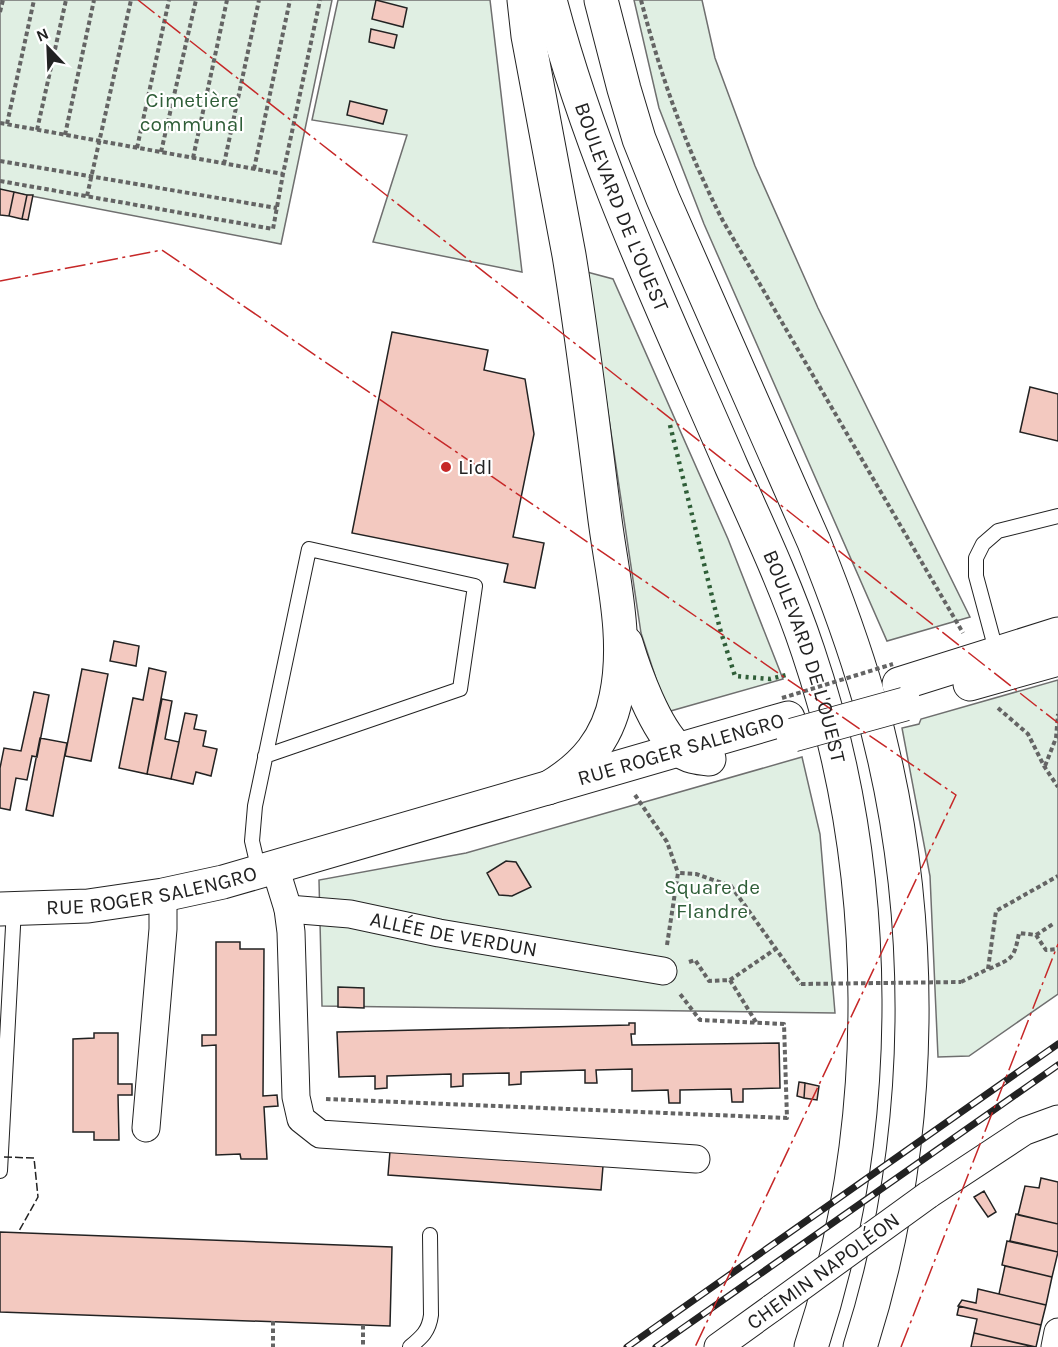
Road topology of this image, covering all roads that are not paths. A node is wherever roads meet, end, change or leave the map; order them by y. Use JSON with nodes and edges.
{"nodes":[{"id":1,"x":524,"y":0,"type":"edge"},
{"id":2,"x":550,"y":0,"type":"edge"},
{"id":3,"x":601,"y":0,"type":"edge"},
{"id":4,"x":1058,"y":516,"type":"edge"},
{"id":5,"x":619,"y":621,"type":"junction"},
{"id":6,"x":1058,"y":634,"type":"edge"},
{"id":7,"x":989,"y":656,"type":"junction"},
{"id":8,"x":1058,"y":659,"type":"edge"},
{"id":9,"x":694,"y":754,"type":"junction"},
{"id":10,"x":265,"y":756,"type":"junction"},
{"id":11,"x":548,"y":788,"type":"junction"},
{"id":12,"x":279,"y":866,"type":"junction"},
{"id":13,"x":163,"y":895,"type":"junction"},
{"id":14,"x":7,"y":908,"type":"edge"},
{"id":15,"x":288,"y":909,"type":"junction"},
{"id":16,"x":663,"y":971,"type":"road end"},
{"id":17,"x":1058,"y":1119,"type":"edge"},
{"id":18,"x":146,"y":1128,"type":"dead end"},
{"id":19,"x":696,"y":1159,"type":"dead end"},
{"id":20,"x":0,"y":1171,"type":"edge"},
{"id":21,"x":430,"y":1235,"type":"dead end"},
{"id":22,"x":1058,"y":1332,"type":"edge"},
{"id":23,"x":410,"y":1347,"type":"edge"},
{"id":24,"x":718,"y":1347,"type":"edge"},
{"id":25,"x":811,"y":1347,"type":"edge"},
{"id":26,"x":860,"y":1347,"type":"edge"},
{"id":27,"x":1055,"y":1347,"type":"edge"}],
"edges":[{"from":1,"to":5,"type":"main road"},
{"from":2,"to":25,"type":"main road","name":"BOULEVARD DE L'OUEST"},
{"from":3,"to":26,"type":"main road","name":"BOULEVARD DE L'OUEST"},
{"from":4,"to":7,"type":"lane"},
{"from":5,"to":9,"type":"main road"},
{"from":5,"to":11,"type":"main road"},
{"from":6,"to":7,"type":"main road","name":"RUE ROGER SALENGRO"},
{"from":7,"to":8,"type":"main road","name":"RUE ROGER SALENGRO"},
{"from":7,"to":9,"type":"main road","name":"RUE ROGER SALENGRO","bridge":true},
{"from":9,"to":11,"type":"main road","name":"RUE ROGER SALENGRO"},
{"from":9,"to":12,"type":"main road","name":"RUE ROGER SALENGRO"},
{"from":10,"to":10,"type":"lane"},
{"from":10,"to":12,"type":"lane"},
{"from":11,"to":12,"type":"main road","name":"RUE ROGER SALENGRO"},
{"from":12,"to":13,"type":"main road","name":"RUE ROGER SALENGRO"},
{"from":12,"to":15,"type":"street"},
{"from":13,"to":14,"type":"main road","name":"RUE ROGER SALENGRO"},
{"from":13,"to":18,"type":"street"},
{"from":14,"to":20,"type":"lane"},
{"from":15,"to":16,"type":"street","name":"ALLÉE DE VERDUN"},
{"from":15,"to":19,"type":"street"},
{"from":17,"to":24,"type":"street","name":"CHEMIN NAPOLÉON","bridge":true},
{"from":21,"to":23,"type":"lane"},
{"from":22,"to":27,"type":"street"}]}
